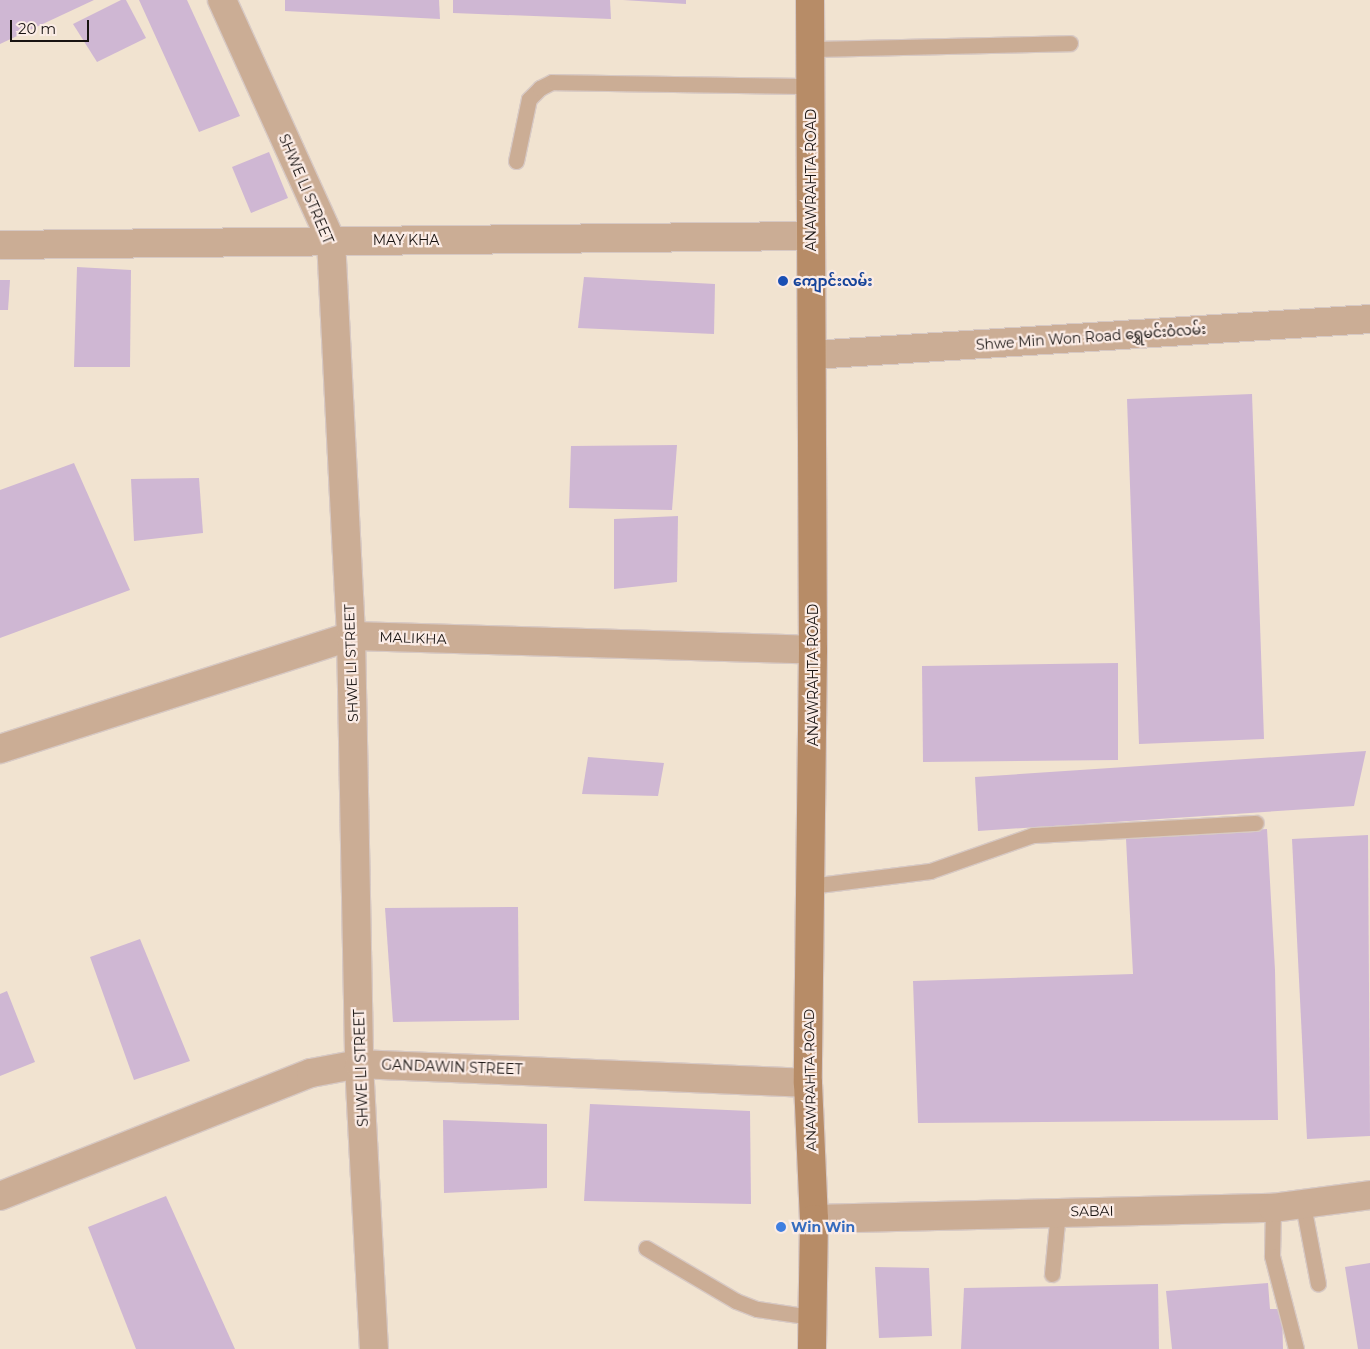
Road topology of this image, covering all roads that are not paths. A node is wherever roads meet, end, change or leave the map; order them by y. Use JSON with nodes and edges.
{"nodes":[{"id":1,"x":222,"y":0,"type":"edge"},
{"id":2,"x":810,"y":0,"type":"edge"},
{"id":3,"x":1070,"y":43,"type":"dead end"},
{"id":4,"x":811,"y":49,"type":"junction"},
{"id":5,"x":811,"y":86,"type":"junction"},
{"id":6,"x":516,"y":162,"type":"dead end"},
{"id":7,"x":812,"y":236,"type":"junction"},
{"id":8,"x":331,"y":240,"type":"junction"},
{"id":9,"x":0,"y":245,"type":"edge"},
{"id":10,"x":1370,"y":319,"type":"edge"},
{"id":11,"x":812,"y":355,"type":"junction"},
{"id":12,"x":351,"y":636,"type":"junction"},
{"id":13,"x":813,"y":650,"type":"junction"},
{"id":14,"x":0,"y":749,"type":"edge"},
{"id":15,"x":1256,"y":822,"type":"dead end"},
{"id":16,"x":810,"y":886,"type":"junction"},
{"id":17,"x":360,"y":1064,"type":"junction"},
{"id":18,"x":808,"y":1083,"type":"junction"},
{"id":19,"x":1370,"y":1195,"type":"edge"},
{"id":20,"x":0,"y":1196,"type":"edge"},
{"id":21,"x":1303,"y":1205,"type":"junction"},
{"id":22,"x":1273,"y":1208,"type":"junction"},
{"id":23,"x":1058,"y":1212,"type":"junction"},
{"id":24,"x":814,"y":1219,"type":"junction"},
{"id":25,"x":646,"y":1248,"type":"dead end"},
{"id":26,"x":1052,"y":1274,"type":"dead end"},
{"id":27,"x":1318,"y":1284,"type":"dead end"},
{"id":28,"x":812,"y":1318,"type":"junction"},
{"id":29,"x":374,"y":1349,"type":"edge"},
{"id":30,"x":812,"y":1349,"type":"edge"},
{"id":31,"x":1296,"y":1349,"type":"edge"}],
"edges":[{"from":1,"to":8,"type":"street","name":"SHWE LI STREET"},
{"from":2,"to":4,"type":"main road","name":"ANAWRAHTA ROAD"},
{"from":3,"to":4,"type":"lane"},
{"from":4,"to":5,"type":"main road","name":"ANAWRAHTA ROAD"},
{"from":5,"to":6,"type":"lane"},
{"from":5,"to":7,"type":"main road","name":"ANAWRAHTA ROAD"},
{"from":7,"to":8,"type":"street","name":"MAY KHA"},
{"from":7,"to":11,"type":"main road","name":"ANAWRAHTA ROAD"},
{"from":8,"to":9,"type":"street","name":"MAY KHA"},
{"from":8,"to":12,"type":"street","name":"SHWE LI STREET"},
{"from":10,"to":11,"type":"street","name":"Shwe Min Won Road ရွှေမင်းဝံလမ်း"},
{"from":11,"to":13,"type":"main road","name":"ANAWRAHTA ROAD"},
{"from":12,"to":13,"type":"street","name":"MALIKHA"},
{"from":12,"to":14,"type":"street","name":"MALIKHA"},
{"from":12,"to":17,"type":"street","name":"SHWE LI STREET"},
{"from":13,"to":16,"type":"main road","name":"ANAWRAHTA ROAD"},
{"from":15,"to":16,"type":"lane"},
{"from":16,"to":18,"type":"main road","name":"ANAWRAHTA ROAD"},
{"from":17,"to":18,"type":"street","name":"GANDAWIN STREET"},
{"from":17,"to":20,"type":"street","name":"GANDAWIN STREET"},
{"from":17,"to":29,"type":"street","name":"SHWE LI STREET"},
{"from":18,"to":24,"type":"main road","name":"ANAWRAHTA ROAD"},
{"from":19,"to":21,"type":"street","name":"SABAI"},
{"from":21,"to":22,"type":"street","name":"SABAI"},
{"from":21,"to":27,"type":"lane"},
{"from":22,"to":23,"type":"street","name":"SABAI"},
{"from":22,"to":31,"type":"lane"},
{"from":23,"to":24,"type":"street","name":"SABAI"},
{"from":23,"to":26,"type":"lane"},
{"from":24,"to":28,"type":"main road","name":"ANAWRAHTA ROAD"},
{"from":25,"to":28,"type":"lane"},
{"from":28,"to":30,"type":"main road","name":"ANAWRAHTA ROAD"}]}
